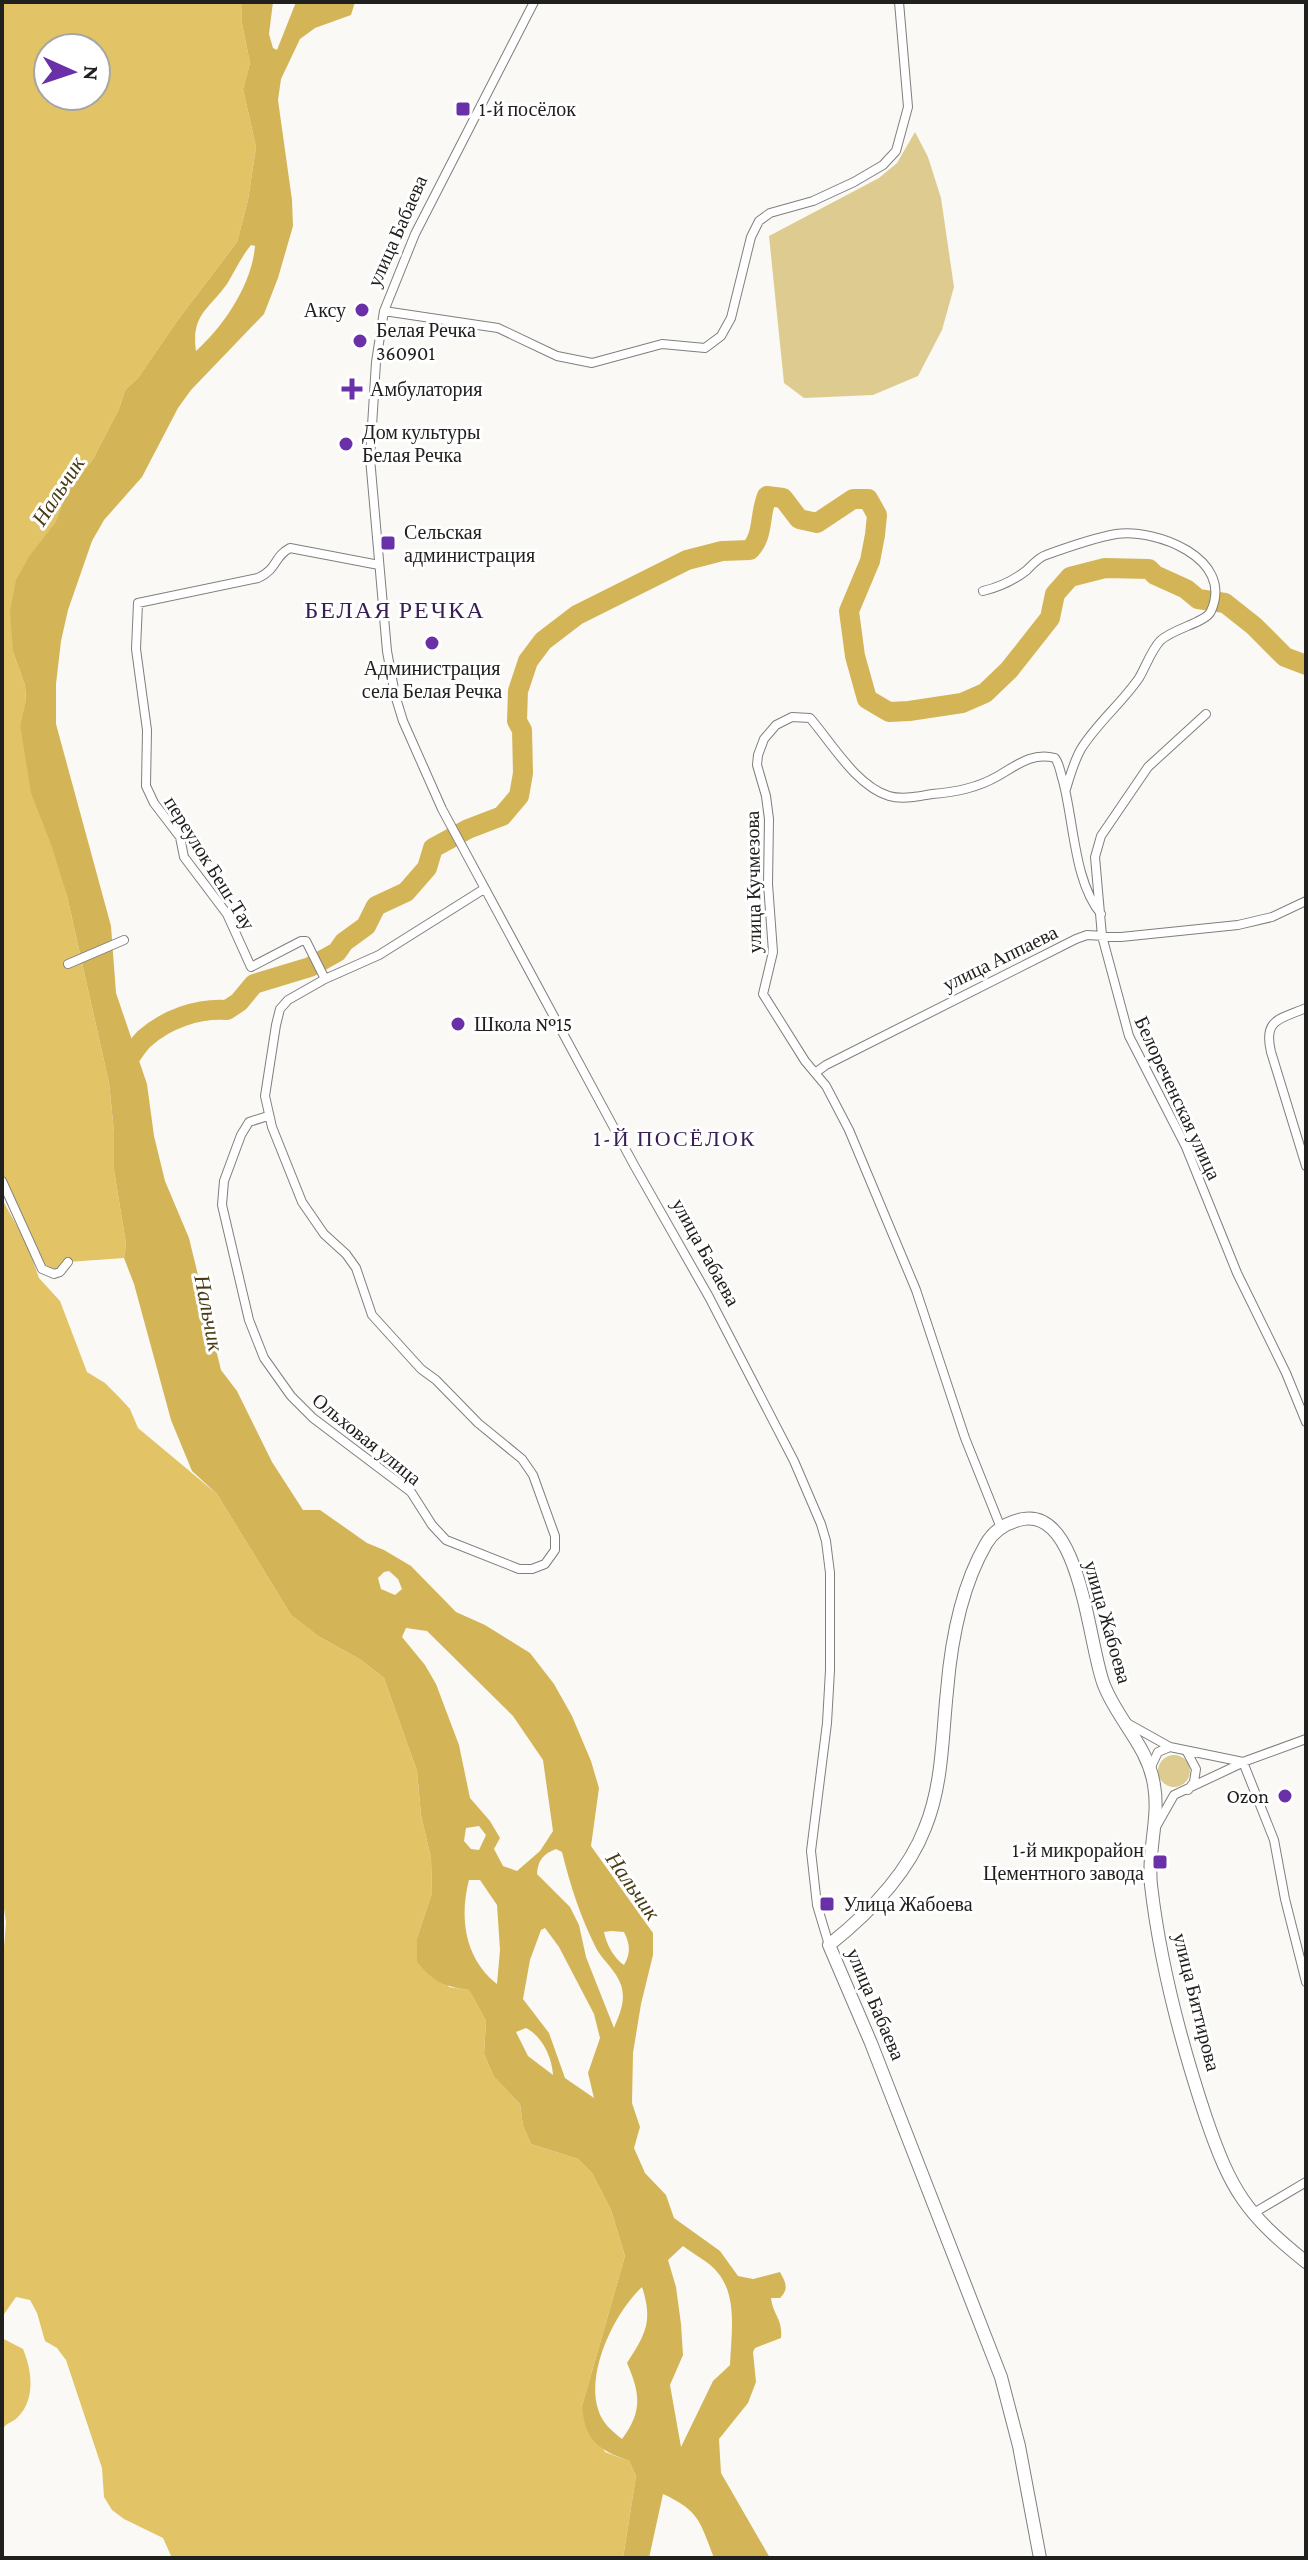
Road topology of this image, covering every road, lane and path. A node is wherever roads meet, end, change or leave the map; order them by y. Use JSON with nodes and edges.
{"nodes":[{"id":1,"x":534,"y":2,"type":"edge"},
{"id":2,"x":899,"y":2,"type":"edge"},
{"id":3,"x":384,"y":311,"type":"junction"},
{"id":4,"x":379,"y":565,"type":"junction"},
{"id":5,"x":983,"y":591,"type":"dead end"},
{"id":6,"x":1206,"y":714,"type":"dead end"},
{"id":7,"x":1065,"y":790,"type":"junction"},
{"id":8,"x":484,"y":889,"type":"junction"},
{"id":9,"x":1306,"y":901,"type":"edge"},
{"id":10,"x":1101,"y":914,"type":"junction"},
{"id":11,"x":1102,"y":936,"type":"junction"},
{"id":12,"x":123,"y":940,"type":"dead end"},
{"id":13,"x":70,"y":963,"type":"dead end"},
{"id":14,"x":323,"y":975,"type":"junction"},
{"id":15,"x":1306,"y":1008,"type":"edge"},
{"id":16,"x":815,"y":1073,"type":"junction"},
{"id":17,"x":268,"y":1116,"type":"junction"},
{"id":18,"x":1306,"y":1166,"type":"edge"},
{"id":19,"x":2,"y":1181,"type":"edge"},
{"id":20,"x":68,"y":1262,"type":"dead end"},
{"id":21,"x":1306,"y":1422,"type":"edge"},
{"id":22,"x":1001,"y":1528,"type":"junction"},
{"id":23,"x":1126,"y":1722,"type":"junction"},
{"id":24,"x":1306,"y":1739,"type":"edge"},
{"id":25,"x":1170,"y":1747,"type":"junction"},
{"id":26,"x":1181,"y":1749,"type":"junction"},
{"id":27,"x":1243,"y":1762,"type":"junction"},
{"id":28,"x":1152,"y":1780,"type":"junction"},
{"id":29,"x":1187,"y":1790,"type":"junction"},
{"id":30,"x":1174,"y":1795,"type":"junction"},
{"id":31,"x":1151,"y":1838,"type":"junction"},
{"id":32,"x":829,"y":1945,"type":"junction"},
{"id":33,"x":1306,"y":1982,"type":"edge"},
{"id":34,"x":1306,"y":2182,"type":"edge"},
{"id":35,"x":1252,"y":2214,"type":"junction"},
{"id":36,"x":1306,"y":2262,"type":"edge"},
{"id":37,"x":1040,"y":2558,"type":"edge"}],
"edges":[{"from":1,"to":3,"type":"street","name":"улица Бабаева"},
{"from":2,"to":3,"type":"street"},
{"from":3,"to":4,"type":"street","name":"улица Бабаева"},
{"from":4,"to":8,"type":"street","name":"улица Бабаева"},
{"from":4,"to":14,"type":"street","name":"переулок Беш-Тау"},
{"from":5,"to":7,"type":"street"},
{"from":6,"to":10,"type":"street","name":"Белореченская улица"},
{"from":7,"to":10,"type":"street","name":"улица Кучмезова"},
{"from":7,"to":16,"type":"street","name":"улица Кучмезова"},
{"from":8,"to":14,"type":"street","name":"Ольховая улица"},
{"from":8,"to":32,"type":"street","name":"улица Бабаева"},
{"from":9,"to":11,"type":"street","name":"улица Аппаева"},
{"from":10,"to":11,"type":"street","name":"Белореченская улица"},
{"from":11,"to":16,"type":"street","name":"улица Аппаева"},
{"from":11,"to":21,"type":"street","name":"Белореченская улица"},
{"from":12,"to":13,"type":"street"},
{"from":14,"to":17,"type":"street","name":"Ольховая улица"},
{"from":15,"to":18,"type":"street"},
{"from":16,"to":22,"type":"street","name":"улица Кучмезова"},
{"from":17,"to":17,"type":"street","name":"Ольховая улица"},
{"from":19,"to":20,"type":"street"},
{"from":22,"to":23,"type":"street","name":"улица Жабоева"},
{"from":22,"to":32,"type":"street"},
{"from":23,"to":25,"type":"street","name":"улица Жабоева"},
{"from":23,"to":28,"type":"street","name":"улица Биттирова"},
{"from":24,"to":27,"type":"street","name":"улица Жабоева"},
{"from":25,"to":26,"type":"street","name":"улица Жабоева"},
{"from":25,"to":28,"type":"street"},
{"from":26,"to":27,"type":"street","name":"улица Жабоева"},
{"from":26,"to":29,"type":"street"},
{"from":27,"to":29,"type":"street"},
{"from":27,"to":33,"type":"street"},
{"from":28,"to":30,"type":"street"},
{"from":28,"to":31,"type":"street","name":"улица Биттирова"},
{"from":29,"to":30,"type":"street"},
{"from":30,"to":31,"type":"street"},
{"from":31,"to":35,"type":"street","name":"улица Биттирова"},
{"from":32,"to":37,"type":"street","name":"улица Бабаева"},
{"from":34,"to":35,"type":"street"},
{"from":35,"to":36,"type":"street","name":"улица Биттирова"}]}
